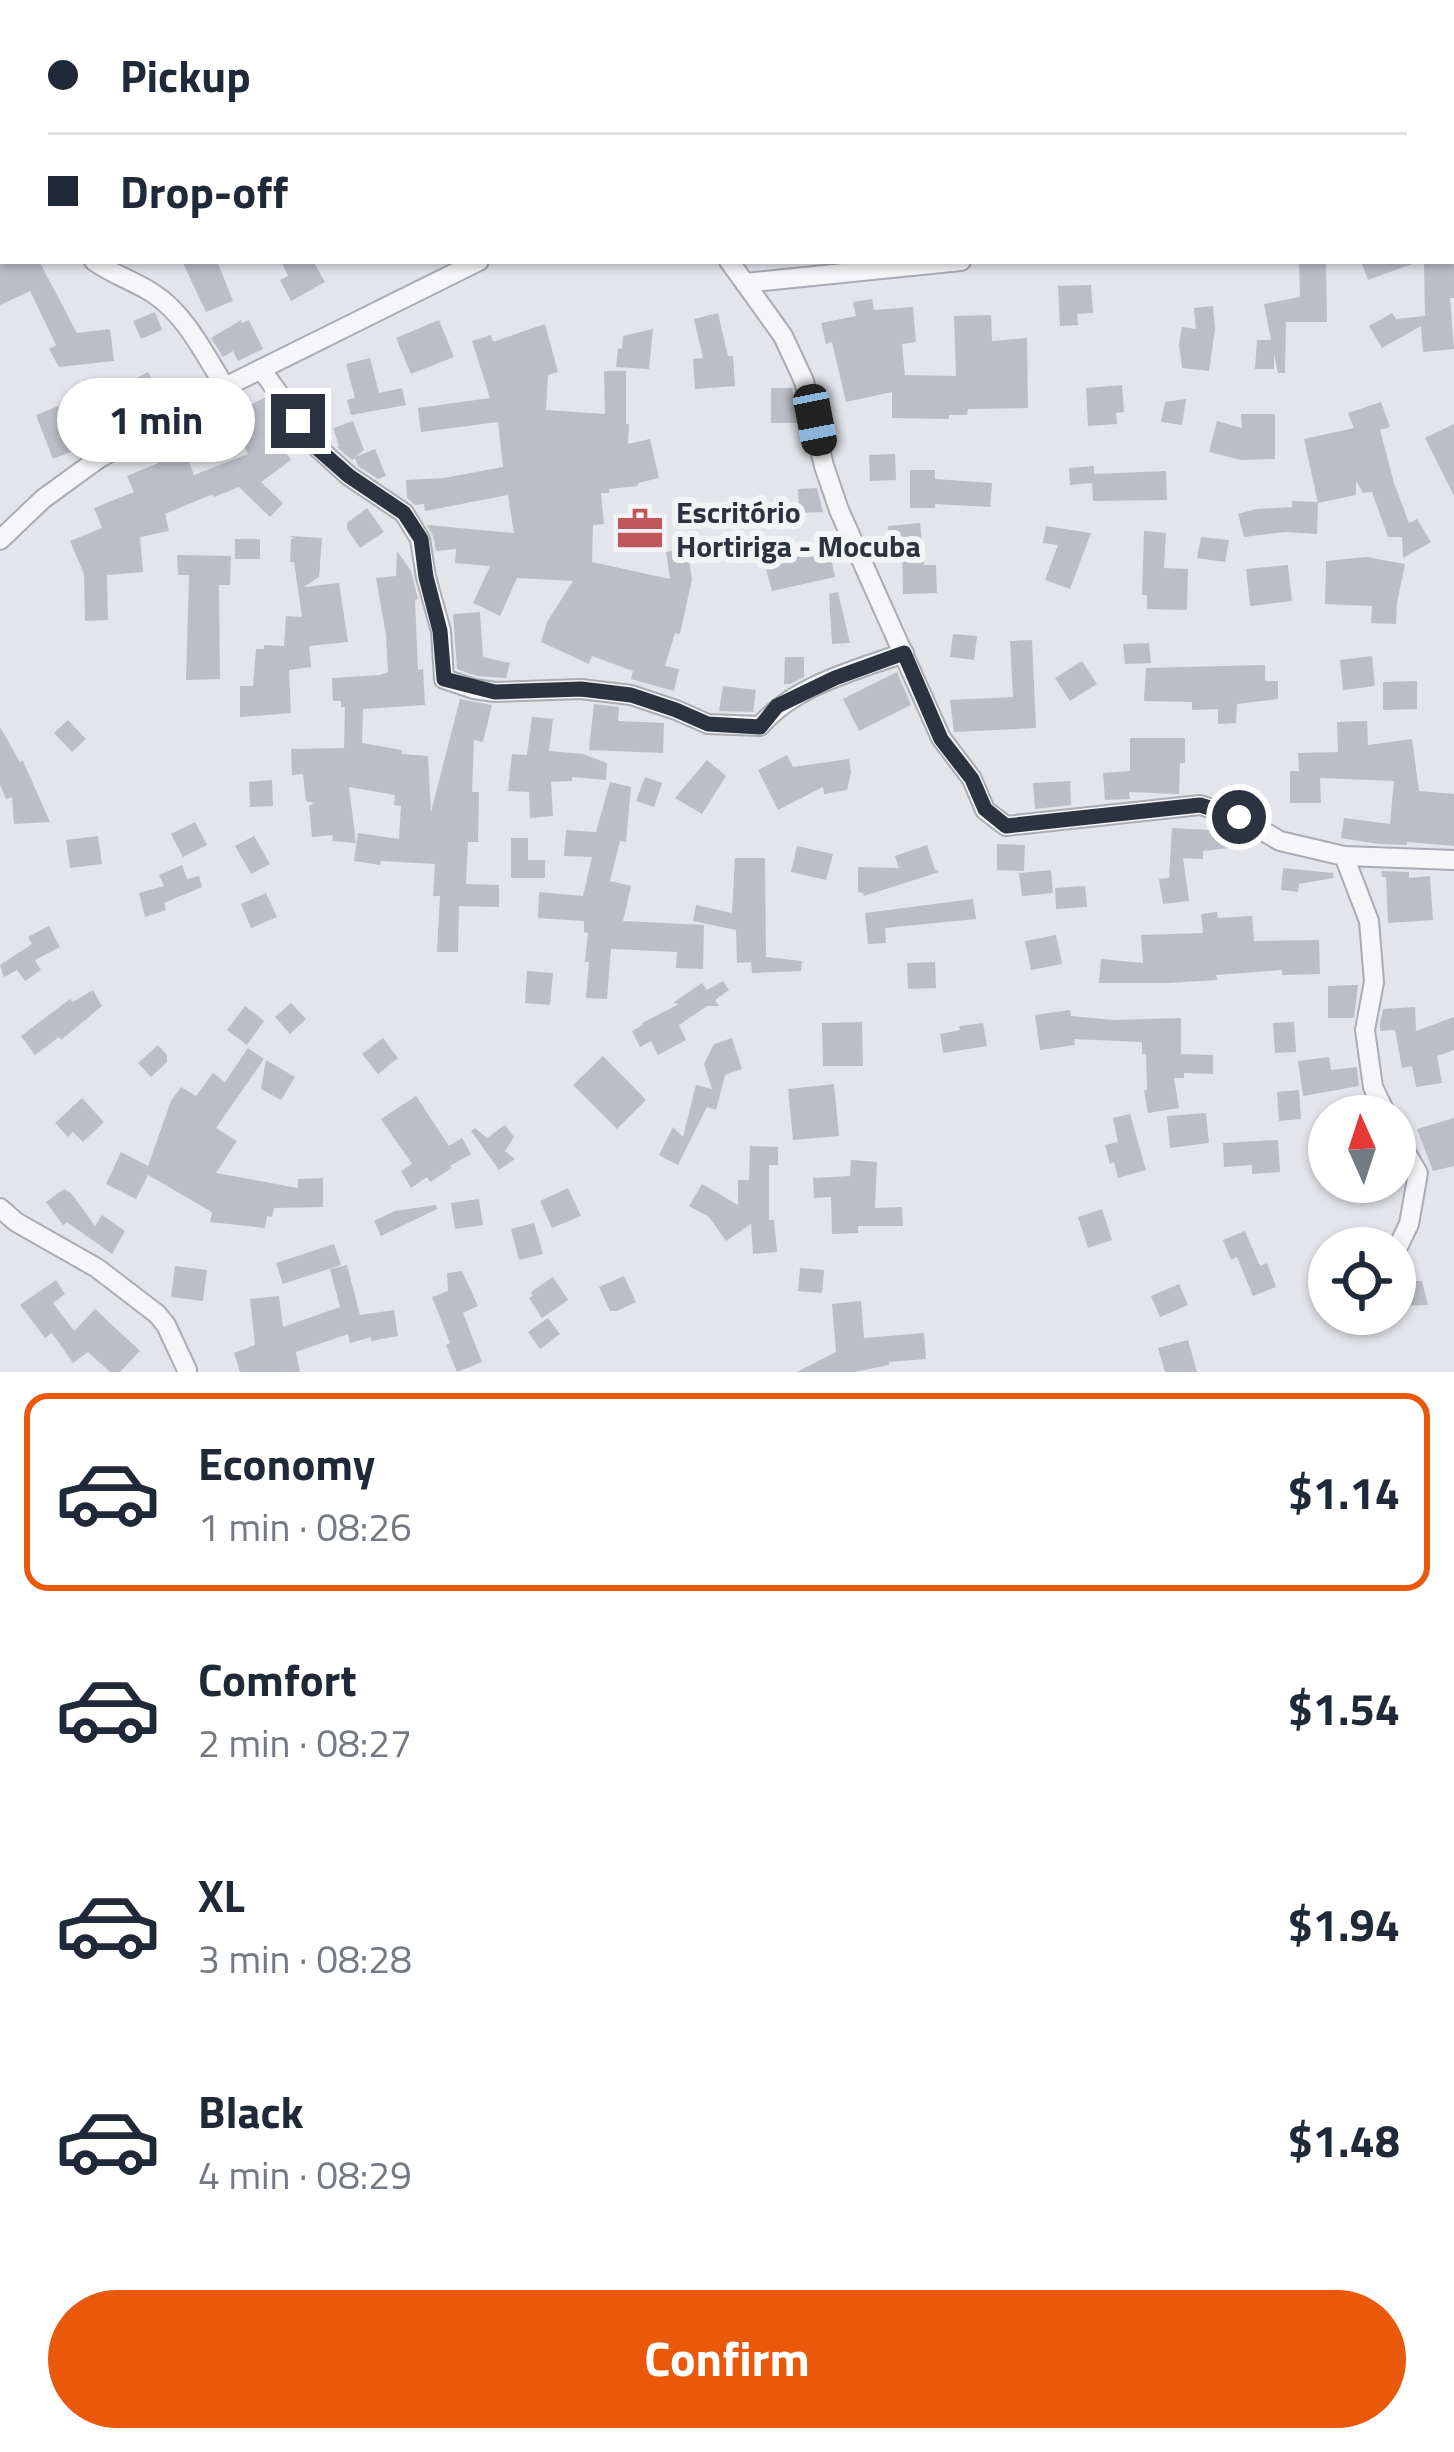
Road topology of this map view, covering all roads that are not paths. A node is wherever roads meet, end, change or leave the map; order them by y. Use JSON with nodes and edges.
{"nodes":[{"id":1,"x":98,"y":264,"type":"edge"},
{"id":2,"x":473,"y":264,"type":"edge"},
{"id":3,"x":731,"y":264,"type":"edge"},
{"id":4,"x":932,"y":264,"type":"edge"},
{"id":5,"x":745,"y":283,"type":"junction"},
{"id":6,"x":261,"y":369,"type":"junction"},
{"id":7,"x":225,"y":387,"type":"junction"},
{"id":8,"x":0,"y":540,"type":"edge"},
{"id":9,"x":904,"y":653,"type":"junction"},
{"id":10,"x":1345,"y":856,"type":"junction"},
{"id":11,"x":1454,"y":860,"type":"edge"},
{"id":12,"x":1377,"y":1095,"type":"edge"},
{"id":13,"x":0,"y":1209,"type":"edge"},
{"id":14,"x":187,"y":1370,"type":"edge"}],
"edges":[{"from":1,"to":7,"type":"street"},
{"from":2,"to":6,"type":"street"},
{"from":3,"to":5,"type":"street"},
{"from":4,"to":5,"type":"street"},
{"from":5,"to":9,"type":"street"},
{"from":6,"to":7,"type":"street"},
{"from":6,"to":9,"type":"street"},
{"from":7,"to":8,"type":"street"},
{"from":9,"to":10,"type":"street"},
{"from":10,"to":11,"type":"street"},
{"from":10,"to":12,"type":"street"},
{"from":13,"to":14,"type":"street"}]}
